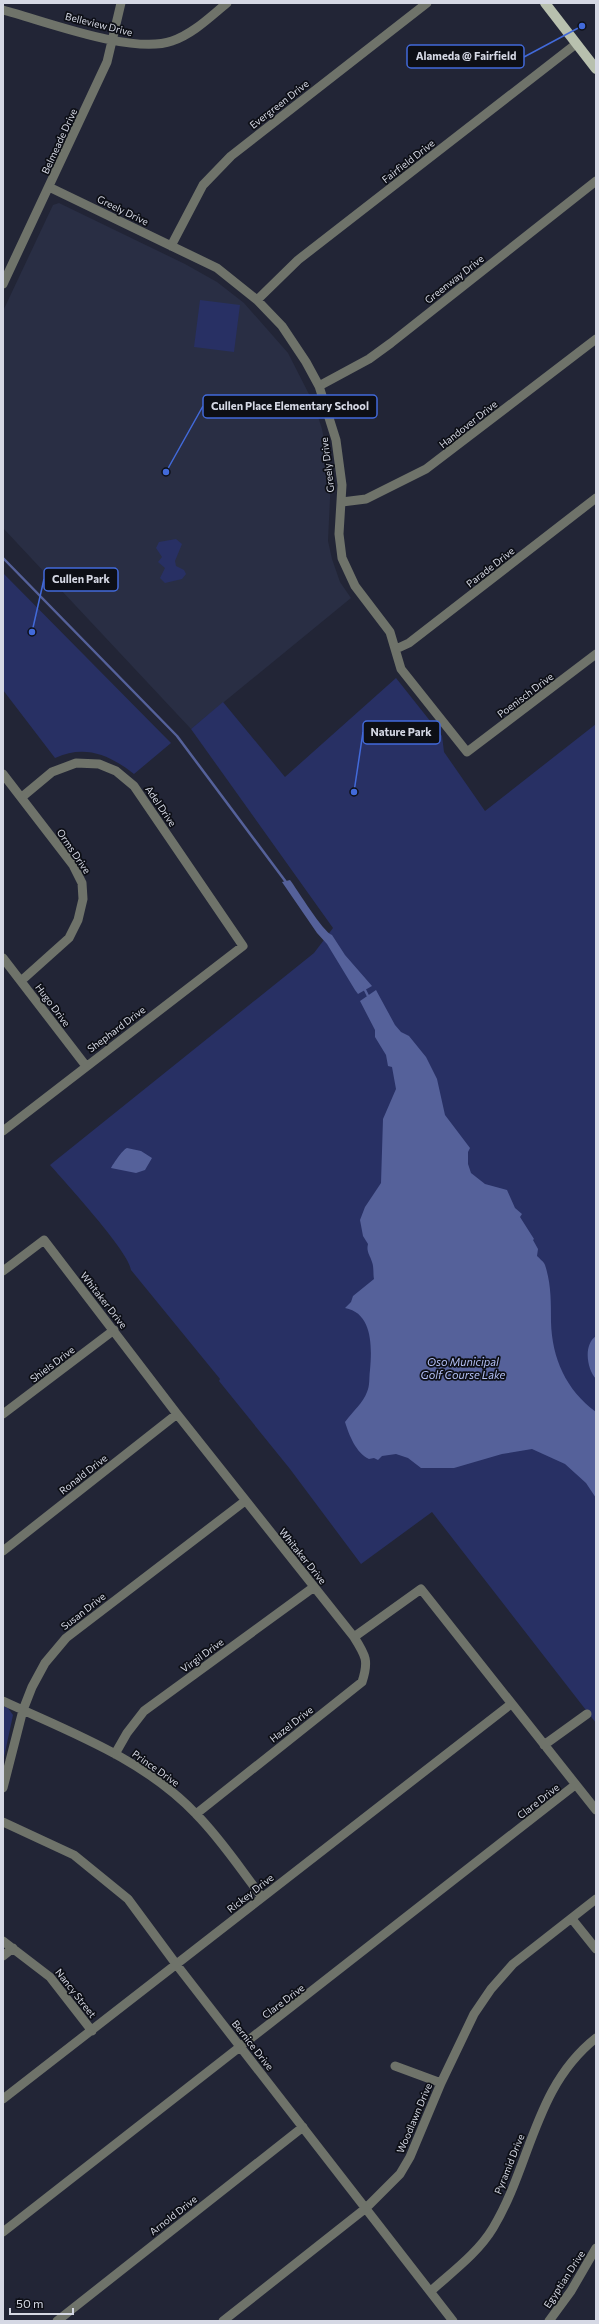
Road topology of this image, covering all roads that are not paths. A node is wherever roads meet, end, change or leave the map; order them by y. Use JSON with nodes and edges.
{"nodes":[{"id":1,"x":121,"y":3,"type":"edge"},
{"id":2,"x":227,"y":3,"type":"edge"},
{"id":3,"x":427,"y":3,"type":"edge"},
{"id":4,"x":545,"y":3,"type":"edge"},
{"id":5,"x":3,"y":10,"type":"edge"},
{"id":6,"x":114,"y":40,"type":"junction"},
{"id":7,"x":576,"y":44,"type":"junction"},
{"id":8,"x":596,"y":69,"type":"edge"},
{"id":9,"x":596,"y":181,"type":"edge"},
{"id":10,"x":49,"y":187,"type":"junction"},
{"id":11,"x":171,"y":246,"type":"junction"},
{"id":12,"x":3,"y":284,"type":"edge"},
{"id":13,"x":257,"y":300,"type":"junction"},
{"id":14,"x":596,"y":339,"type":"edge"},
{"id":15,"x":319,"y":386,"type":"junction"},
{"id":16,"x":596,"y":498,"type":"edge"},
{"id":17,"x":342,"y":502,"type":"junction"},
{"id":18,"x":396,"y":649,"type":"junction"},
{"id":19,"x":596,"y":654,"type":"edge"},
{"id":20,"x":467,"y":752,"type":"joint"},
{"id":21,"x":3,"y":774,"type":"edge"},
{"id":22,"x":22,"y":797,"type":"junction"},
{"id":23,"x":243,"y":946,"type":"joint"},
{"id":24,"x":3,"y":958,"type":"edge"},
{"id":25,"x":21,"y":981,"type":"junction"},
{"id":26,"x":86,"y":1066,"type":"junction"},
{"id":27,"x":3,"y":1131,"type":"edge"},
{"id":28,"x":3,"y":1271,"type":"edge"},
{"id":29,"x":114,"y":1330,"type":"junction"},
{"id":30,"x":3,"y":1414,"type":"edge"},
{"id":31,"x":177,"y":1414,"type":"junction"},
{"id":32,"x":245,"y":1501,"type":"junction"},
{"id":33,"x":3,"y":1551,"type":"edge"},
{"id":34,"x":314,"y":1587,"type":"junction"},
{"id":35,"x":354,"y":1637,"type":"junction"},
{"id":36,"x":3,"y":1701,"type":"edge"},
{"id":37,"x":511,"y":1704,"type":"junction"},
{"id":38,"x":23,"y":1710,"type":"junction"},
{"id":39,"x":586,"y":1714,"type":"dead end"},
{"id":40,"x":544,"y":1745,"type":"junction"},
{"id":41,"x":115,"y":1754,"type":"junction"},
{"id":42,"x":575,"y":1786,"type":"junction"},
{"id":43,"x":3,"y":1788,"type":"edge"},
{"id":44,"x":596,"y":1810,"type":"edge"},
{"id":45,"x":196,"y":1814,"type":"junction"},
{"id":46,"x":3,"y":1822,"type":"edge"},
{"id":47,"x":262,"y":1897,"type":"junction"},
{"id":48,"x":596,"y":1899,"type":"edge"},
{"id":49,"x":572,"y":1919,"type":"junction"},
{"id":50,"x":3,"y":1941,"type":"edge"},
{"id":51,"x":13,"y":1948,"type":"junction"},
{"id":52,"x":596,"y":1949,"type":"edge"},
{"id":53,"x":3,"y":1956,"type":"edge"},
{"id":54,"x":176,"y":1964,"type":"junction"},
{"id":55,"x":92,"y":2031,"type":"junction"},
{"id":56,"x":596,"y":2038,"type":"edge"},
{"id":57,"x":240,"y":2046,"type":"junction"},
{"id":58,"x":395,"y":2066,"type":"dead end"},
{"id":59,"x":441,"y":2083,"type":"junction"},
{"id":60,"x":3,"y":2099,"type":"edge"},
{"id":61,"x":303,"y":2127,"type":"junction"},
{"id":62,"x":366,"y":2208,"type":"junction"},
{"id":63,"x":3,"y":2232,"type":"edge"},
{"id":64,"x":596,"y":2248,"type":"edge"},
{"id":65,"x":431,"y":2290,"type":"junction"},
{"id":66,"x":57,"y":2321,"type":"edge"},
{"id":67,"x":223,"y":2321,"type":"edge"},
{"id":68,"x":454,"y":2321,"type":"edge"},
{"id":69,"x":549,"y":2321,"type":"edge"}],
"edges":[{"from":1,"to":6,"type":"street","name":"Belmeade Drive"},
{"from":2,"to":6,"type":"street","name":"Belleview Drive"},
{"from":3,"to":11,"type":"street","name":"Evergreen Drive"},
{"from":4,"to":7,"type":"main road"},
{"from":5,"to":6,"type":"street","name":"Belleview Drive"},
{"from":6,"to":10,"type":"street","name":"Belmeade Drive"},
{"from":7,"to":8,"type":"main road"},
{"from":7,"to":13,"type":"street","name":"Fairfield Drive"},
{"from":9,"to":15,"type":"street","name":"Greenway Drive"},
{"from":10,"to":11,"type":"street","name":"Greely Drive"},
{"from":10,"to":12,"type":"street","name":"Belmeade Drive"},
{"from":11,"to":13,"type":"street","name":"Greely Drive"},
{"from":13,"to":15,"type":"street","name":"Greely Drive"},
{"from":14,"to":17,"type":"street","name":"Handover Drive"},
{"from":15,"to":17,"type":"street","name":"Greely Drive"},
{"from":16,"to":18,"type":"street","name":"Parade Drive"},
{"from":17,"to":18,"type":"street","name":"Greely Drive"},
{"from":18,"to":20,"type":"street","name":"Greely Drive"},
{"from":19,"to":20,"type":"street","name":"Poenisch Drive"},
{"from":21,"to":22,"type":"street","name":"Orms Drive"},
{"from":22,"to":23,"type":"street","name":"Adel Drive"},
{"from":22,"to":25,"type":"street","name":"Orms Drive"},
{"from":23,"to":26,"type":"street","name":"Shephard Drive"},
{"from":24,"to":25,"type":"street","name":"Hugo Drive"},
{"from":25,"to":26,"type":"street","name":"Hugo Drive"},
{"from":26,"to":27,"type":"street","name":"Shephard Drive"},
{"from":28,"to":29,"type":"street","name":"Whitaker Drive"},
{"from":29,"to":30,"type":"street","name":"Shiels Drive"},
{"from":29,"to":31,"type":"street","name":"Whitaker Drive"},
{"from":31,"to":32,"type":"street","name":"Whitaker Drive"},
{"from":31,"to":33,"type":"street","name":"Ronald Drive"},
{"from":32,"to":34,"type":"street","name":"Whitaker Drive"},
{"from":32,"to":38,"type":"street","name":"Susan Drive"},
{"from":34,"to":35,"type":"street","name":"Whitaker Drive"},
{"from":34,"to":41,"type":"street","name":"Virgil Drive"},
{"from":35,"to":37,"type":"street"},
{"from":35,"to":45,"type":"street","name":"Hazel Drive"},
{"from":36,"to":38,"type":"street","name":"Prince Drive"},
{"from":37,"to":40,"type":"street"},
{"from":37,"to":47,"type":"street","name":"Rickey Drive"},
{"from":38,"to":41,"type":"street","name":"Prince Drive"},
{"from":38,"to":43,"type":"street","name":"Susan Drive"},
{"from":39,"to":40,"type":"street"},
{"from":40,"to":42,"type":"street"},
{"from":41,"to":45,"type":"street","name":"Prince Drive"},
{"from":42,"to":44,"type":"street"},
{"from":42,"to":57,"type":"street","name":"Clare Drive"},
{"from":45,"to":47,"type":"street","name":"Prince Drive"},
{"from":46,"to":54,"type":"street","name":"Bernice Drive"},
{"from":47,"to":54,"type":"street","name":"Rickey Drive"},
{"from":48,"to":49,"type":"street","name":"Woodlawn Drive"},
{"from":49,"to":52,"type":"street"},
{"from":49,"to":59,"type":"street","name":"Woodlawn Drive"},
{"from":50,"to":51,"type":"street","name":"Nancy Street"},
{"from":51,"to":53,"type":"street"},
{"from":51,"to":55,"type":"street","name":"Nancy Street"},
{"from":54,"to":55,"type":"street","name":"Rickey Drive"},
{"from":54,"to":57,"type":"street","name":"Bernice Drive"},
{"from":55,"to":60,"type":"street","name":"Rickey Drive"},
{"from":56,"to":65,"type":"street","name":"Pyramid Drive"},
{"from":57,"to":61,"type":"street","name":"Bernice Drive"},
{"from":57,"to":63,"type":"street","name":"Clare Drive"},
{"from":58,"to":59,"type":"street"},
{"from":59,"to":62,"type":"street","name":"Woodlawn Drive"},
{"from":61,"to":62,"type":"street","name":"Bernice Drive"},
{"from":61,"to":66,"type":"street","name":"Arnold Drive"},
{"from":62,"to":65,"type":"street","name":"Bernice Drive"},
{"from":62,"to":67,"type":"street","name":"Woodlawn Drive"},
{"from":64,"to":69,"type":"street","name":"Egyptian Drive"},
{"from":65,"to":68,"type":"street","name":"Bernice Drive"}]}
